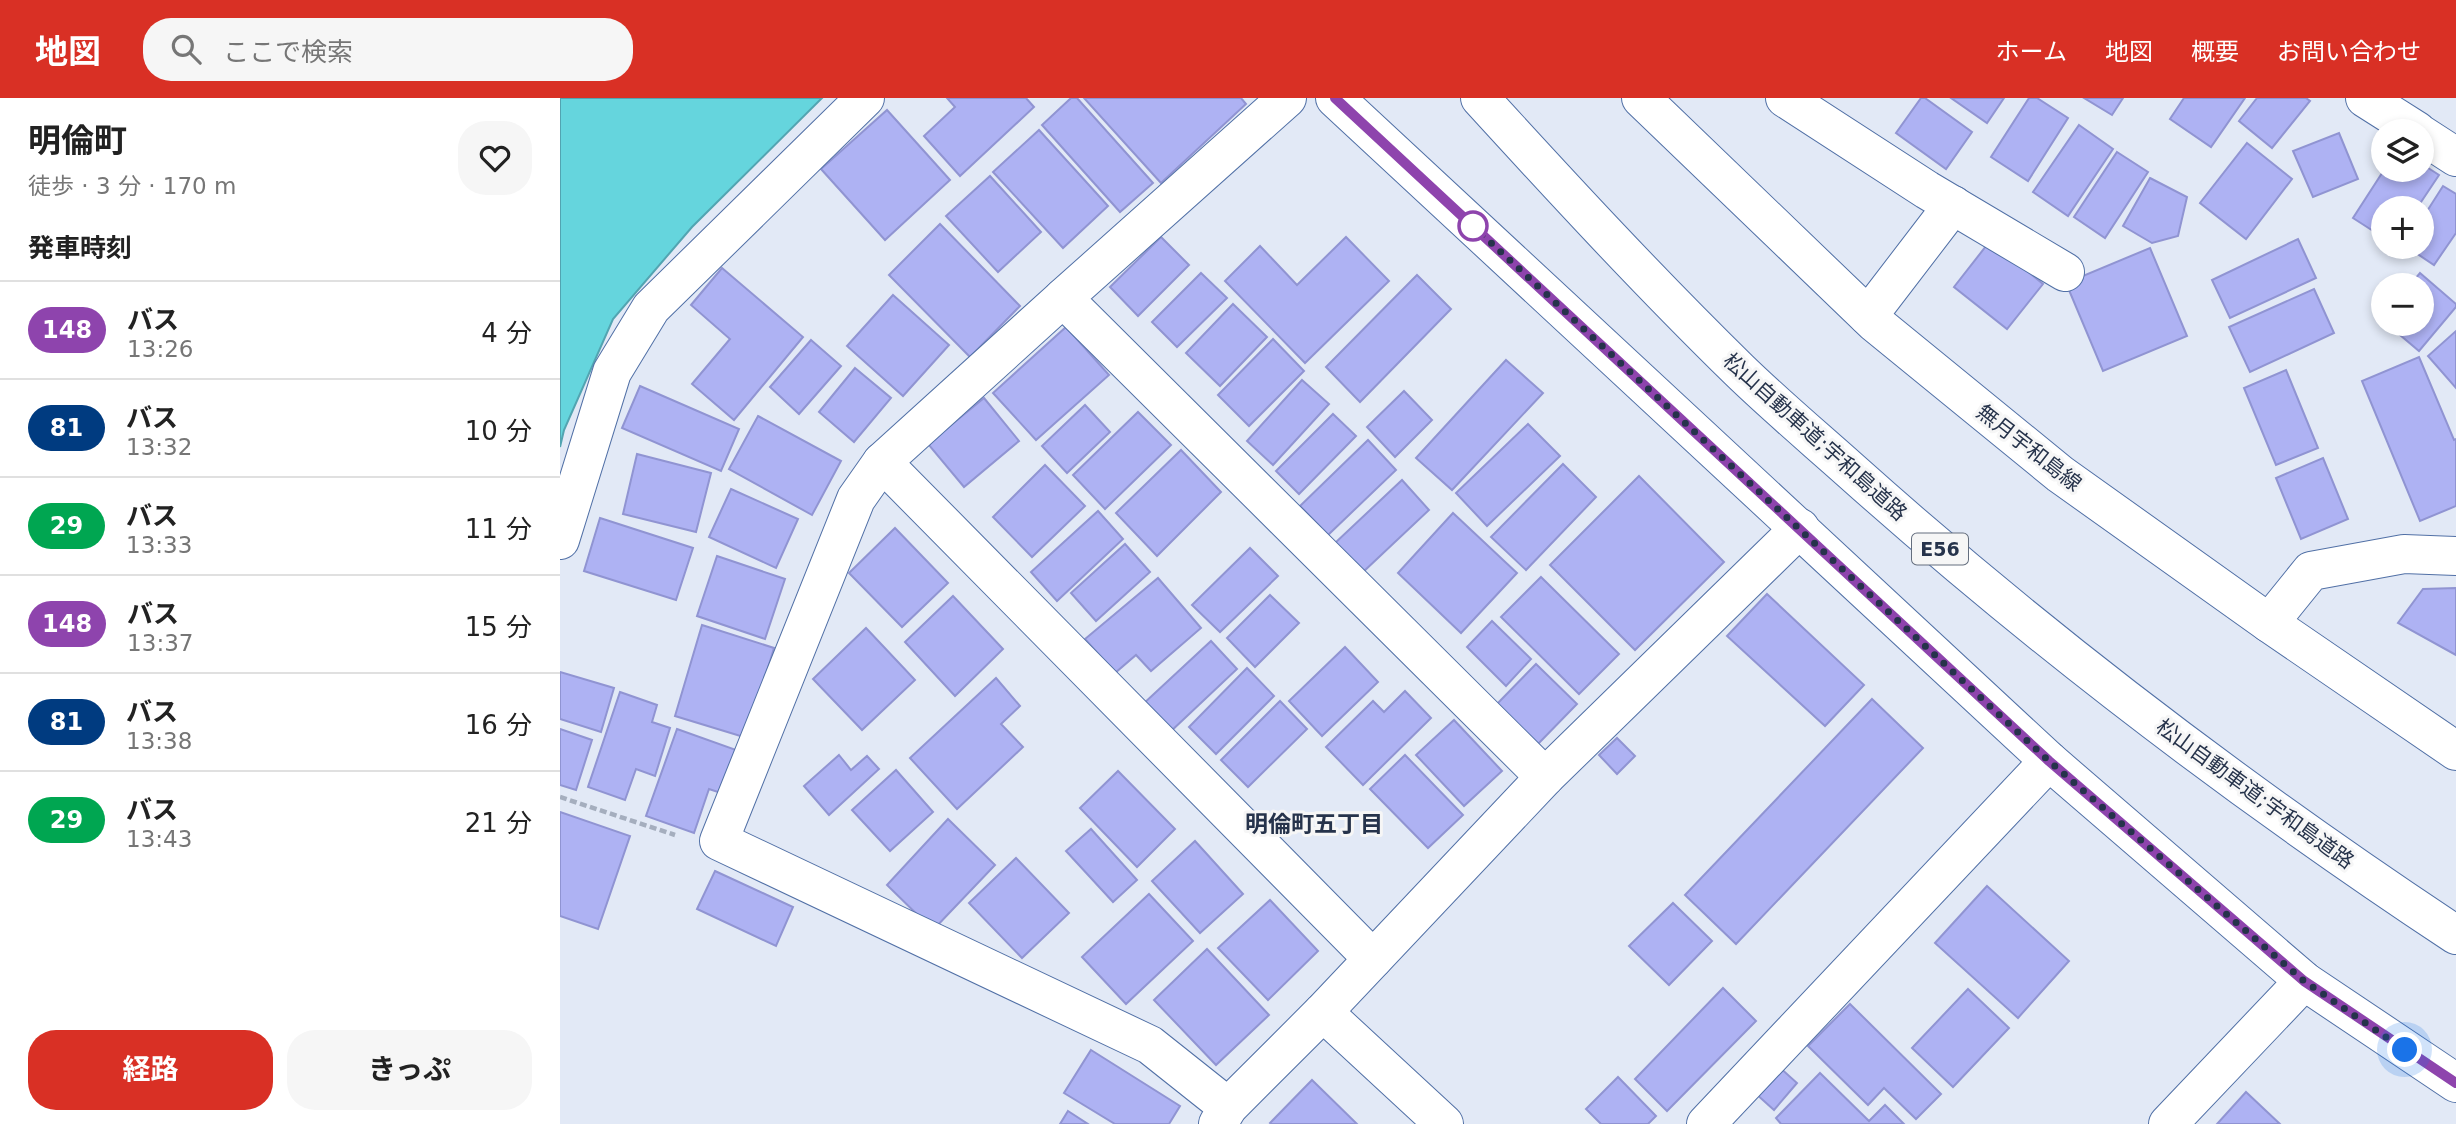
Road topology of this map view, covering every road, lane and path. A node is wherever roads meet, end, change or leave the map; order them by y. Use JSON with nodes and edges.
{"nodes":[{"id":1,"x":865,"y":98,"type":"edge"},
{"id":2,"x":1287,"y":98,"type":"edge"},
{"id":3,"x":1335,"y":98,"type":"edge"},
{"id":4,"x":1480,"y":98,"type":"edge"},
{"id":5,"x":1641,"y":98,"type":"edge"},
{"id":6,"x":1785,"y":98,"type":"edge"},
{"id":7,"x":2365,"y":98,"type":"edge"},
{"id":8,"x":2398,"y":119,"type":"edge"},
{"id":9,"x":2434,"y":142,"type":"edge"},
{"id":10,"x":2456,"y":156,"type":"edge"},
{"id":11,"x":1953,"y":205,"type":"junction"},
{"id":12,"x":2065,"y":272,"type":"dead end"},
{"id":13,"x":1063,"y":298,"type":"junction"},
{"id":14,"x":1868,"y":316,"type":"junction"},
{"id":15,"x":882,"y":462,"type":"junction"},
{"id":16,"x":1800,"y":528,"type":"junction"},
{"id":17,"x":560,"y":540,"type":"edge"},
{"id":18,"x":2456,"y":556,"type":"edge"},
{"id":19,"x":2269,"y":623,"type":"junction"},
{"id":20,"x":2456,"y":751,"type":"edge"},
{"id":21,"x":2049,"y":761,"type":"junction"},
{"id":22,"x":1545,"y":777,"type":"junction"},
{"id":23,"x":560,"y":797,"type":"edge"},
{"id":24,"x":719,"y":841,"type":"junction"},
{"id":25,"x":2456,"y":935,"type":"edge"},
{"id":26,"x":1373,"y":958,"type":"junction"},
{"id":27,"x":2304,"y":981,"type":"junction"},
{"id":28,"x":1323,"y":1012,"type":"junction"},
{"id":29,"x":2456,"y":1083,"type":"edge"},
{"id":30,"x":1223,"y":1116,"type":"edge"},
{"id":31,"x":1444,"y":1124,"type":"edge"},
{"id":32,"x":1706,"y":1124,"type":"edge"},
{"id":33,"x":2168,"y":1124,"type":"edge"}],
"edges":[{"from":1,"to":17,"type":"main road"},
{"from":2,"to":13,"type":"main road"},
{"from":3,"to":16,"type":"main road"},
{"from":4,"to":25,"type":"main road","name":"松山自動車道;宇和島道路","number":"E56"},
{"from":5,"to":14,"type":"main road","name":"無月宇和島線"},
{"from":6,"to":11,"type":"main road"},
{"from":7,"to":8,"type":"main road"},
{"from":9,"to":10,"type":"main road"},
{"from":11,"to":12,"type":"main road"},
{"from":11,"to":14,"type":"main road"},
{"from":13,"to":15,"type":"main road"},
{"from":13,"to":22,"type":"main road"},
{"from":14,"to":19,"type":"main road","name":"無月宇和島線"},
{"from":15,"to":24,"type":"main road"},
{"from":15,"to":26,"type":"main road"},
{"from":16,"to":21,"type":"main road"},
{"from":16,"to":22,"type":"main road"},
{"from":18,"to":19,"type":"main road"},
{"from":19,"to":20,"type":"main road","name":"無月宇和島線"},
{"from":21,"to":27,"type":"main road"},
{"from":21,"to":32,"type":"main road"},
{"from":22,"to":26,"type":"main road"},
{"from":23,"to":24,"type":"path"},
{"from":24,"to":30,"type":"main road"},
{"from":26,"to":28,"type":"main road"},
{"from":27,"to":29,"type":"main road"},
{"from":27,"to":33,"type":"main road"},
{"from":28,"to":30,"type":"main road"},
{"from":28,"to":31,"type":"main road"}]}
